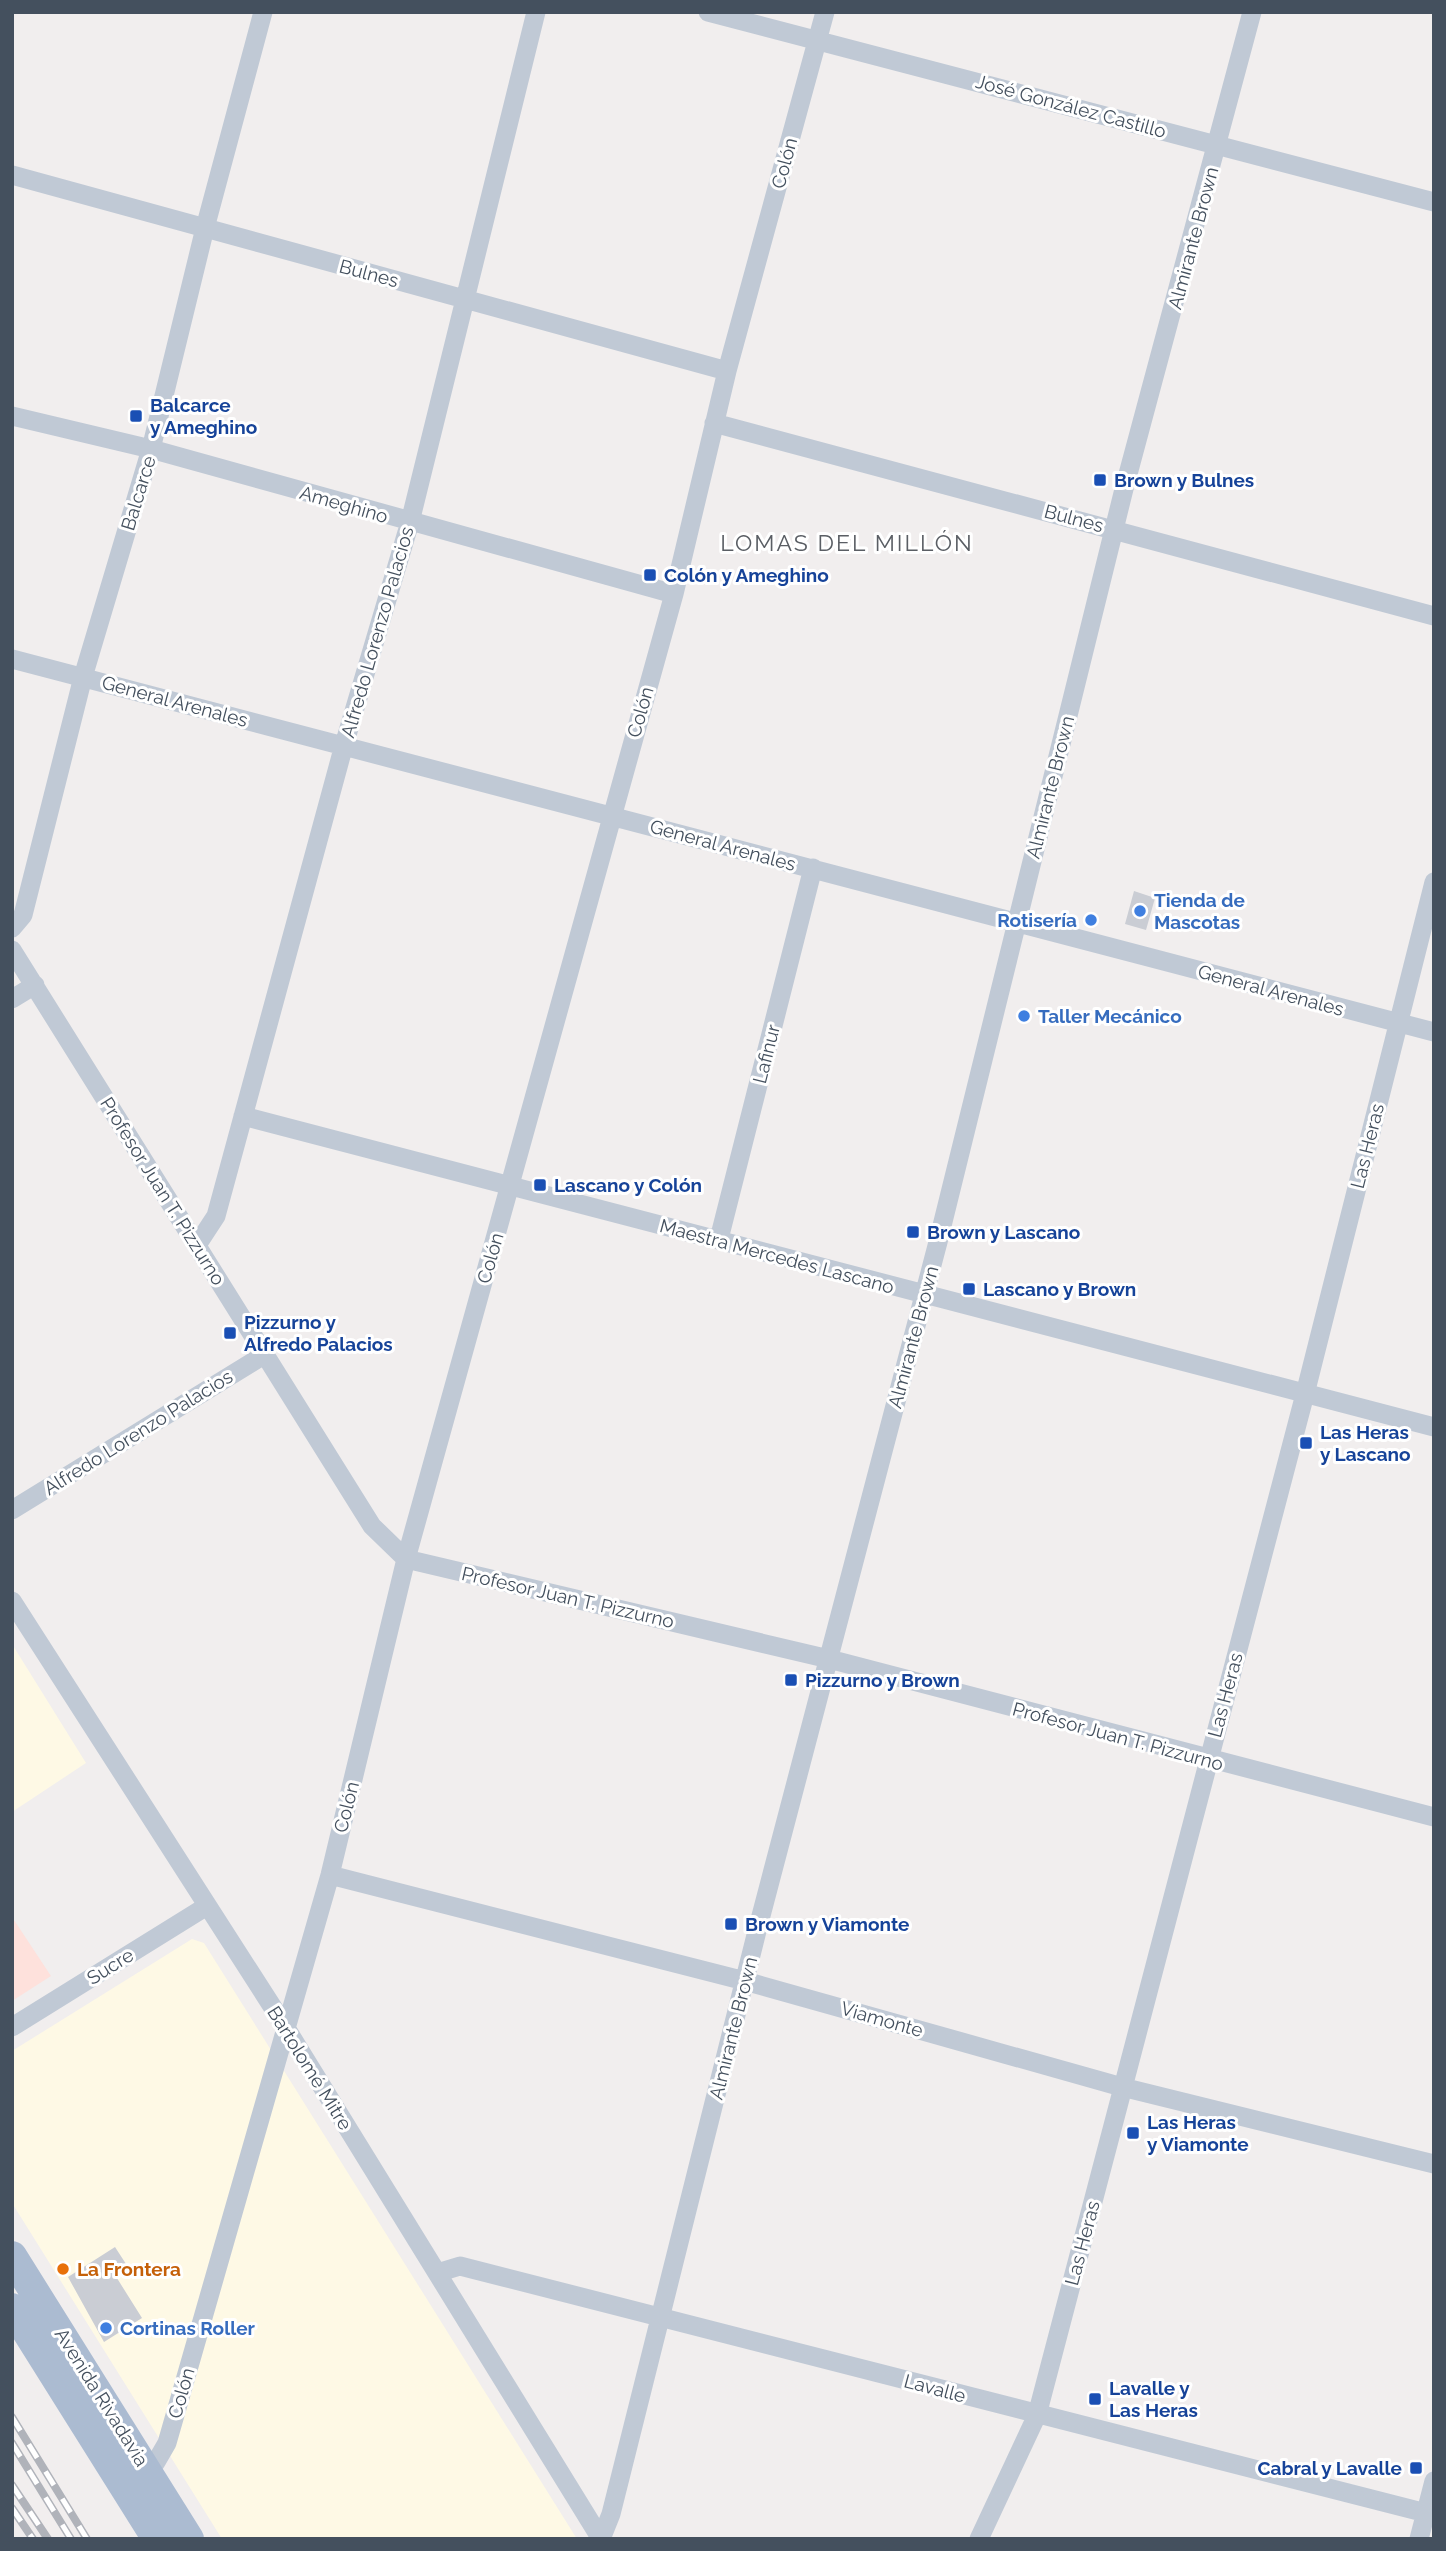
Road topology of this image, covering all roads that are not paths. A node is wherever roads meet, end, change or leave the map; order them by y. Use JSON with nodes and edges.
{"nodes":[{"id":1,"x":263,"y":12,"type":"edge"},
{"id":2,"x":536,"y":12,"type":"edge"},
{"id":3,"x":708,"y":12,"type":"edge"},
{"id":4,"x":825,"y":12,"type":"edge"},
{"id":5,"x":1252,"y":12,"type":"edge"},
{"id":6,"x":819,"y":40,"type":"junction"},
{"id":7,"x":1219,"y":145,"type":"junction"},
{"id":8,"x":12,"y":175,"type":"edge"},
{"id":9,"x":1434,"y":202,"type":"edge"},
{"id":10,"x":205,"y":228,"type":"junction"},
{"id":11,"x":463,"y":299,"type":"junction"},
{"id":12,"x":727,"y":372,"type":"junction"},
{"id":13,"x":12,"y":416,"type":"edge"},
{"id":14,"x":714,"y":423,"type":"junction"},
{"id":15,"x":151,"y":449,"type":"junction"},
{"id":16,"x":410,"y":523,"type":"junction"},
{"id":17,"x":1115,"y":529,"type":"junction"},
{"id":18,"x":674,"y":594,"type":"junction"},
{"id":19,"x":1434,"y":616,"type":"edge"},
{"id":20,"x":12,"y":659,"type":"edge"},
{"id":21,"x":83,"y":677,"type":"junction"},
{"id":22,"x":344,"y":745,"type":"junction"},
{"id":23,"x":611,"y":815,"type":"junction"},
{"id":24,"x":813,"y":869,"type":"junction"},
{"id":25,"x":1434,"y":882,"type":"edge"},
{"id":26,"x":1016,"y":922,"type":"junction"},
{"id":27,"x":12,"y":928,"type":"edge"},
{"id":28,"x":12,"y":950,"type":"edge"},
{"id":29,"x":35,"y":985,"type":"junction"},
{"id":30,"x":12,"y":999,"type":"edge"},
{"id":31,"x":1398,"y":1023,"type":"junction"},
{"id":32,"x":1434,"y":1032,"type":"edge"},
{"id":33,"x":243,"y":1116,"type":"junction"},
{"id":34,"x":511,"y":1185,"type":"junction"},
{"id":35,"x":719,"y":1239,"type":"junction"},
{"id":36,"x":197,"y":1245,"type":"junction"},
{"id":37,"x":924,"y":1296,"type":"junction"},
{"id":38,"x":264,"y":1354,"type":"junction"},
{"id":39,"x":1305,"y":1394,"type":"junction"},
{"id":40,"x":1434,"y":1427,"type":"edge"},
{"id":41,"x":12,"y":1510,"type":"edge"},
{"id":42,"x":407,"y":1559,"type":"junction"},
{"id":43,"x":12,"y":1601,"type":"edge"},
{"id":44,"x":829,"y":1659,"type":"junction"},
{"id":45,"x":1208,"y":1760,"type":"junction"},
{"id":46,"x":1434,"y":1817,"type":"edge"},
{"id":47,"x":330,"y":1875,"type":"junction"},
{"id":48,"x":207,"y":1906,"type":"junction"},
{"id":49,"x":745,"y":1981,"type":"junction"},
{"id":50,"x":12,"y":2027,"type":"edge"},
{"id":51,"x":286,"y":2028,"type":"junction"},
{"id":52,"x":1122,"y":2087,"type":"junction"},
{"id":53,"x":1434,"y":2164,"type":"edge"},
{"id":54,"x":12,"y":2256,"type":"edge"},
{"id":55,"x":437,"y":2273,"type":"junction"},
{"id":56,"x":12,"y":2308,"type":"edge"},
{"id":57,"x":662,"y":2316,"type":"junction"},
{"id":58,"x":1037,"y":2415,"type":"junction"},
{"id":59,"x":136,"y":2478,"type":"junction"},
{"id":60,"x":1434,"y":2481,"type":"edge"},
{"id":61,"x":1430,"y":2514,"type":"edge"},
{"id":62,"x":157,"y":2539,"type":"edge"},
{"id":63,"x":189,"y":2539,"type":"edge"},
{"id":64,"x":601,"y":2539,"type":"edge"},
{"id":65,"x":979,"y":2539,"type":"edge"},
{"id":66,"x":1419,"y":2539,"type":"edge"}],
"edges":[{"from":1,"to":10,"type":"street","name":"Balcarce"},
{"from":2,"to":11,"type":"street","name":"Alfredo Lorenzo Palacios"},
{"from":3,"to":6,"type":"street","name":"José González Castillo"},
{"from":4,"to":6,"type":"street","name":"Colón"},
{"from":5,"to":7,"type":"street","name":"Almirante Brown"},
{"from":6,"to":7,"type":"street","name":"José González Castillo"},
{"from":6,"to":12,"type":"street","name":"Colón"},
{"from":7,"to":9,"type":"street","name":"José González Castillo"},
{"from":7,"to":17,"type":"street","name":"Almirante Brown"},
{"from":8,"to":10,"type":"street","name":"Bulnes"},
{"from":10,"to":11,"type":"street","name":"Bulnes"},
{"from":10,"to":15,"type":"street","name":"Balcarce"},
{"from":11,"to":12,"type":"street","name":"Bulnes"},
{"from":11,"to":16,"type":"street","name":"Alfredo Lorenzo Palacios"},
{"from":12,"to":14,"type":"street","name":"Colón"},
{"from":13,"to":15,"type":"street","name":"Ameghino"},
{"from":14,"to":17,"type":"street","name":"Bulnes"},
{"from":14,"to":18,"type":"street","name":"Colón"},
{"from":15,"to":16,"type":"street","name":"Ameghino"},
{"from":15,"to":21,"type":"street","name":"Balcarce"},
{"from":16,"to":18,"type":"street","name":"Ameghino"},
{"from":16,"to":22,"type":"street","name":"Alfredo Lorenzo Palacios"},
{"from":17,"to":19,"type":"street","name":"Bulnes"},
{"from":17,"to":26,"type":"street","name":"Almirante Brown"},
{"from":18,"to":23,"type":"street","name":"Colón"},
{"from":20,"to":21,"type":"street","name":"General Arenales"},
{"from":21,"to":22,"type":"street","name":"General Arenales"},
{"from":21,"to":27,"type":"street","name":"Balcarce"},
{"from":22,"to":23,"type":"street","name":"General Arenales"},
{"from":22,"to":33,"type":"street","name":"Alfredo Lorenzo Palacios"},
{"from":23,"to":24,"type":"street","name":"General Arenales"},
{"from":23,"to":34,"type":"street","name":"Colón"},
{"from":24,"to":26,"type":"street","name":"General Arenales"},
{"from":24,"to":35,"type":"street","name":"Lafinur"},
{"from":25,"to":31,"type":"street","name":"Las Heras"},
{"from":26,"to":31,"type":"street","name":"General Arenales"},
{"from":26,"to":37,"type":"street","name":"Almirante Brown"},
{"from":28,"to":29,"type":"street","name":"Profesor Juan T. Pizzurno"},
{"from":29,"to":30,"type":"street"},
{"from":29,"to":36,"type":"street","name":"Profesor Juan T. Pizzurno"},
{"from":31,"to":32,"type":"street","name":"General Arenales"},
{"from":31,"to":39,"type":"street","name":"Las Heras"},
{"from":33,"to":34,"type":"street","name":"Maestra Mercedes Lascano"},
{"from":33,"to":36,"type":"street","name":"Alfredo Lorenzo Palacios"},
{"from":34,"to":35,"type":"street","name":"Maestra Mercedes Lascano"},
{"from":34,"to":42,"type":"street","name":"Colón"},
{"from":35,"to":37,"type":"street","name":"Maestra Mercedes Lascano"},
{"from":36,"to":38,"type":"street","name":"Profesor Juan T. Pizzurno"},
{"from":37,"to":39,"type":"street","name":"Maestra Mercedes Lascano"},
{"from":37,"to":44,"type":"street","name":"Almirante Brown"},
{"from":38,"to":41,"type":"street","name":"Alfredo Lorenzo Palacios"},
{"from":38,"to":42,"type":"street","name":"Profesor Juan T. Pizzurno"},
{"from":39,"to":40,"type":"street","name":"Maestra Mercedes Lascano"},
{"from":39,"to":45,"type":"street","name":"Las Heras"},
{"from":42,"to":44,"type":"street","name":"Profesor Juan T. Pizzurno"},
{"from":42,"to":47,"type":"street","name":"Colón"},
{"from":43,"to":48,"type":"street","name":"Bartolomé Mitre"},
{"from":44,"to":45,"type":"street","name":"Profesor Juan T. Pizzurno"},
{"from":44,"to":49,"type":"street","name":"Almirante Brown"},
{"from":45,"to":46,"type":"street","name":"Profesor Juan T. Pizzurno"},
{"from":45,"to":52,"type":"street","name":"Las Heras"},
{"from":47,"to":49,"type":"street","name":"Viamonte"},
{"from":47,"to":51,"type":"street","name":"Colón"},
{"from":48,"to":50,"type":"street","name":"Sucre"},
{"from":48,"to":51,"type":"street","name":"Bartolomé Mitre"},
{"from":49,"to":52,"type":"street","name":"Viamonte"},
{"from":49,"to":57,"type":"street","name":"Almirante Brown"},
{"from":51,"to":55,"type":"street","name":"Bartolomé Mitre"},
{"from":51,"to":59,"type":"street","name":"Colón"},
{"from":52,"to":53,"type":"street","name":"Viamonte"},
{"from":52,"to":58,"type":"street","name":"Las Heras"},
{"from":54,"to":59,"type":"main road","name":"Avenida Rivadavia"},
{"from":55,"to":57,"type":"street","name":"Lavalle"},
{"from":55,"to":64,"type":"street","name":"Bartolomé Mitre"},
{"from":56,"to":59,"type":"main road","name":"Avenida Rivadavia"},
{"from":57,"to":58,"type":"street","name":"Lavalle"},
{"from":57,"to":64,"type":"street","name":"Almirante Brown"},
{"from":58,"to":61,"type":"street","name":"Lavalle"},
{"from":58,"to":65,"type":"street","name":"Las Heras"},
{"from":59,"to":62,"type":"main road","name":"Avenida Rivadavia"},
{"from":59,"to":63,"type":"main road","name":"Avenida Rivadavia"},
{"from":60,"to":61,"type":"street"},
{"from":61,"to":66,"type":"street"}]}
